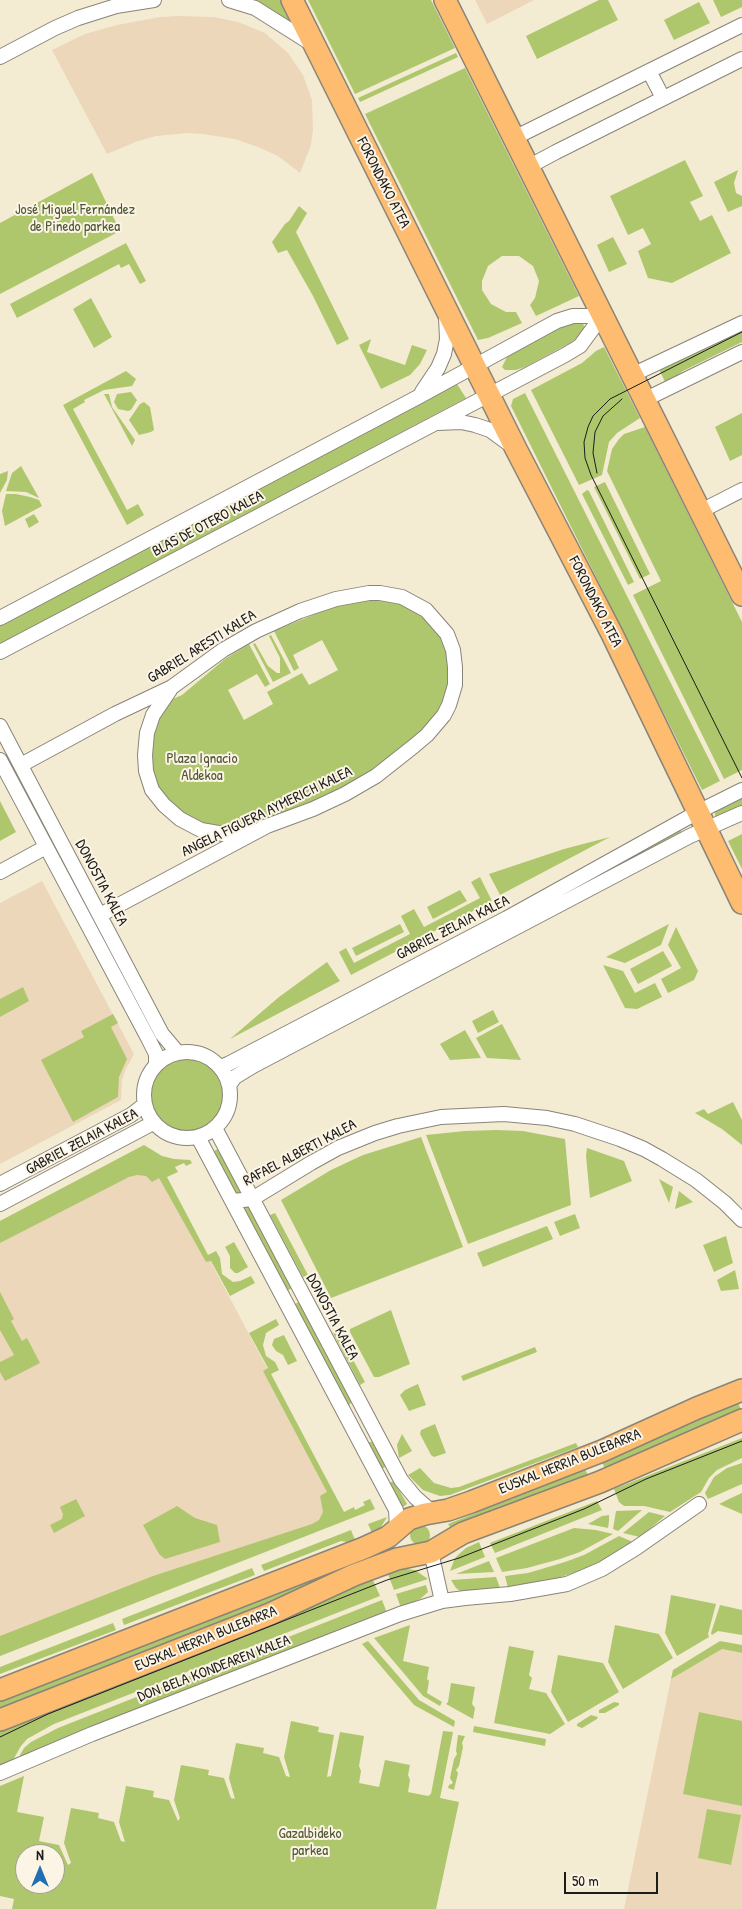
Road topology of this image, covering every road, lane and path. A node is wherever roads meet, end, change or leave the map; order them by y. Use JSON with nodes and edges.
{"nodes":[{"id":1,"x":154,"y":0,"type":"edge"},
{"id":2,"x":229,"y":0,"type":"edge"},
{"id":3,"x":292,"y":0,"type":"edge"},
{"id":4,"x":445,"y":0,"type":"edge"},
{"id":5,"x":742,"y":25,"type":"edge"},
{"id":6,"x":316,"y":47,"type":"junction"},
{"id":7,"x":0,"y":57,"type":"edge"},
{"id":8,"x":742,"y":59,"type":"edge"},
{"id":9,"x":650,"y":71,"type":"junction"},
{"id":10,"x":663,"y":98,"type":"junction"},
{"id":11,"x":514,"y":138,"type":"junction"},
{"id":12,"x":528,"y":167,"type":"junction"},
{"id":13,"x":443,"y":302,"type":"junction"},
{"id":14,"x":602,"y":316,"type":"junction"},
{"id":15,"x":742,"y":323,"type":"edge"},
{"id":16,"x":742,"y":352,"type":"edge"},
{"id":17,"x":475,"y":366,"type":"junction"},
{"id":18,"x":632,"y":375,"type":"junction"},
{"id":19,"x":489,"y":394,"type":"junction"},
{"id":20,"x":418,"y":397,"type":"junction"},
{"id":21,"x":644,"y":400,"type":"junction"},
{"id":22,"x":431,"y":424,"type":"junction"},
{"id":23,"x":516,"y":449,"type":"junction"},
{"id":24,"x":742,"y":490,"type":"edge"},
{"id":25,"x":701,"y":511,"type":"junction"},
{"id":26,"x":742,"y":595,"type":"edge"},
{"id":27,"x":0,"y":618,"type":"edge"},
{"id":28,"x":0,"y":652,"type":"edge"},
{"id":29,"x":172,"y":687,"type":"junction"},
{"id":30,"x":437,"y":724,"type":"joint"},
{"id":31,"x":0,"y":726,"type":"edge"},
{"id":32,"x":0,"y":760,"type":"edge"},
{"id":33,"x":20,"y":765,"type":"junction"},
{"id":34,"x":742,"y":790,"type":"edge"},
{"id":35,"x":742,"y":813,"type":"edge"},
{"id":36,"x":702,"y":821,"type":"junction"},
{"id":37,"x":267,"y":826,"type":"junction"},
{"id":38,"x":46,"y":847,"type":"junction"},
{"id":39,"x":0,"y":872,"type":"edge"},
{"id":40,"x":742,"y":903,"type":"edge"},
{"id":41,"x":100,"y":915,"type":"junction"},
{"id":42,"x":178,"y":1052,"type":"junction"},
{"id":43,"x":156,"y":1064,"type":"junction"},
{"id":44,"x":220,"y":1067,"type":"junction"},
{"id":45,"x":229,"y":1086,"type":"junction"},
{"id":46,"x":144,"y":1105,"type":"junction"},
{"id":47,"x":153,"y":1122,"type":"junction"},
{"id":48,"x":215,"y":1128,"type":"junction"},
{"id":49,"x":198,"y":1137,"type":"junction"},
{"id":50,"x":0,"y":1184,"type":"edge"},
{"id":51,"x":252,"y":1199,"type":"junction"},
{"id":52,"x":233,"y":1201,"type":"junction"},
{"id":53,"x":0,"y":1204,"type":"edge"},
{"id":54,"x":742,"y":1220,"type":"edge"},
{"id":55,"x":742,"y":1390,"type":"edge"},
{"id":56,"x":742,"y":1420,"type":"edge"},
{"id":57,"x":698,"y":1504,"type":"dead end"},
{"id":58,"x":433,"y":1513,"type":"junction"},
{"id":59,"x":397,"y":1528,"type":"junction"},
{"id":60,"x":421,"y":1554,"type":"junction"},
{"id":61,"x":442,"y":1602,"type":"junction"},
{"id":62,"x":0,"y":1690,"type":"edge"},
{"id":63,"x":0,"y":1720,"type":"edge"},
{"id":64,"x":0,"y":1773,"type":"edge"}],
"edges":[{"from":1,"to":7,"type":"street"},
{"from":2,"to":6,"type":"street"},
{"from":3,"to":6,"type":"main road","name":"FORONDAKO ATEA"},
{"from":4,"to":11,"type":"main road"},
{"from":5,"to":9,"type":"street"},
{"from":6,"to":13,"type":"main road","name":"FORONDAKO ATEA"},
{"from":8,"to":10,"type":"street"},
{"from":9,"to":10,"type":"street"},
{"from":9,"to":11,"type":"street"},
{"from":10,"to":12,"type":"street"},
{"from":11,"to":12,"type":"main road"},
{"from":12,"to":14,"type":"main road"},
{"from":13,"to":17,"type":"main road","name":"FORONDAKO ATEA"},
{"from":13,"to":20,"type":"street","name":"BLAS DE OTERO KALEA"},
{"from":14,"to":17,"type":"street"},
{"from":14,"to":18,"type":"main road"},
{"from":14,"to":19,"type":"street"},
{"from":15,"to":18,"type":"street"},
{"from":16,"to":21,"type":"street"},
{"from":17,"to":19,"type":"main road","name":"FORONDAKO ATEA"},
{"from":17,"to":20,"type":"street","name":"BLAS DE OTERO KALEA"},
{"from":18,"to":21,"type":"main road"},
{"from":19,"to":22,"type":"street","name":"BLAS DE OTERO KALEA"},
{"from":19,"to":23,"type":"main road","name":"FORONDAKO ATEA"},
{"from":20,"to":27,"type":"street","name":"BLAS DE OTERO KALEA"},
{"from":21,"to":25,"type":"main road"},
{"from":22,"to":23,"type":"street","name":"BLAS DE OTERO KALEA"},
{"from":22,"to":28,"type":"street","name":"BLAS DE OTERO KALEA"},
{"from":23,"to":36,"type":"main road","name":"FORONDAKO ATEA"},
{"from":24,"to":25,"type":"street"},
{"from":25,"to":26,"type":"main road"},
{"from":29,"to":30,"type":"street","name":"GABRIEL ARESTI KALEA"},
{"from":29,"to":33,"type":"street","name":"GABRIEL ARESTI KALEA"},
{"from":29,"to":37,"type":"street"},
{"from":30,"to":37,"type":"street","name":"ANGELA FIGUERA AYMERICH KALEA"},
{"from":31,"to":33,"type":"street","name":"DONOSTIA KALEA"},
{"from":32,"to":38,"type":"street"},
{"from":33,"to":41,"type":"street","name":"DONOSTIA KALEA"},
{"from":34,"to":36,"type":"street"},
{"from":35,"to":36,"type":"street"},
{"from":36,"to":40,"type":"main road","name":"FORONDAKO ATEA"},
{"from":36,"to":44,"type":"street","name":"GABRIEL ZELAIA KALEA"},
{"from":36,"to":45,"type":"street","name":"GABRIEL ZELAIA KALEA"},
{"from":37,"to":41,"type":"street","name":"ANGELA FIGUERA AYMERICH KALEA"},
{"from":38,"to":39,"type":"street"},
{"from":38,"to":43,"type":"street"},
{"from":41,"to":42,"type":"street","name":"DONOSTIA KALEA"},
{"from":42,"to":43,"type":"street"},
{"from":42,"to":44,"type":"street"},
{"from":43,"to":46,"type":"street"},
{"from":44,"to":45,"type":"street"},
{"from":45,"to":48,"type":"street"},
{"from":46,"to":47,"type":"street"},
{"from":46,"to":50,"type":"street","name":"GABRIEL ZELAIA KALEA"},
{"from":47,"to":49,"type":"street"},
{"from":47,"to":53,"type":"street","name":"GABRIEL ZELAIA KALEA"},
{"from":48,"to":49,"type":"street"},
{"from":48,"to":51,"type":"street","name":"DONOSTIA KALEA"},
{"from":49,"to":52,"type":"street"},
{"from":51,"to":52,"type":"street","name":"RAFAEL ALBERTI KALEA"},
{"from":51,"to":54,"type":"street","name":"RAFAEL ALBERTI KALEA"},
{"from":51,"to":58,"type":"street","name":"DONOSTIA KALEA"},
{"from":52,"to":59,"type":"street"},
{"from":55,"to":58,"type":"main road","name":"EUSKAL HERRIA BULEBARRA"},
{"from":56,"to":60,"type":"main road","name":"EUSKAL HERRIA BULEBARRA"},
{"from":57,"to":61,"type":"street","name":"DON BELA KONDEAREN KALEA"},
{"from":58,"to":59,"type":"main road","name":"EUSKAL HERRIA BULEBARRA"},
{"from":59,"to":60,"type":"main road"},
{"from":59,"to":62,"type":"main road","name":"EUSKAL HERRIA BULEBARRA"},
{"from":60,"to":61,"type":"street"},
{"from":60,"to":63,"type":"main road","name":"EUSKAL HERRIA BULEBARRA"},
{"from":61,"to":64,"type":"street","name":"DON BELA KONDEAREN KALEA"}]}
